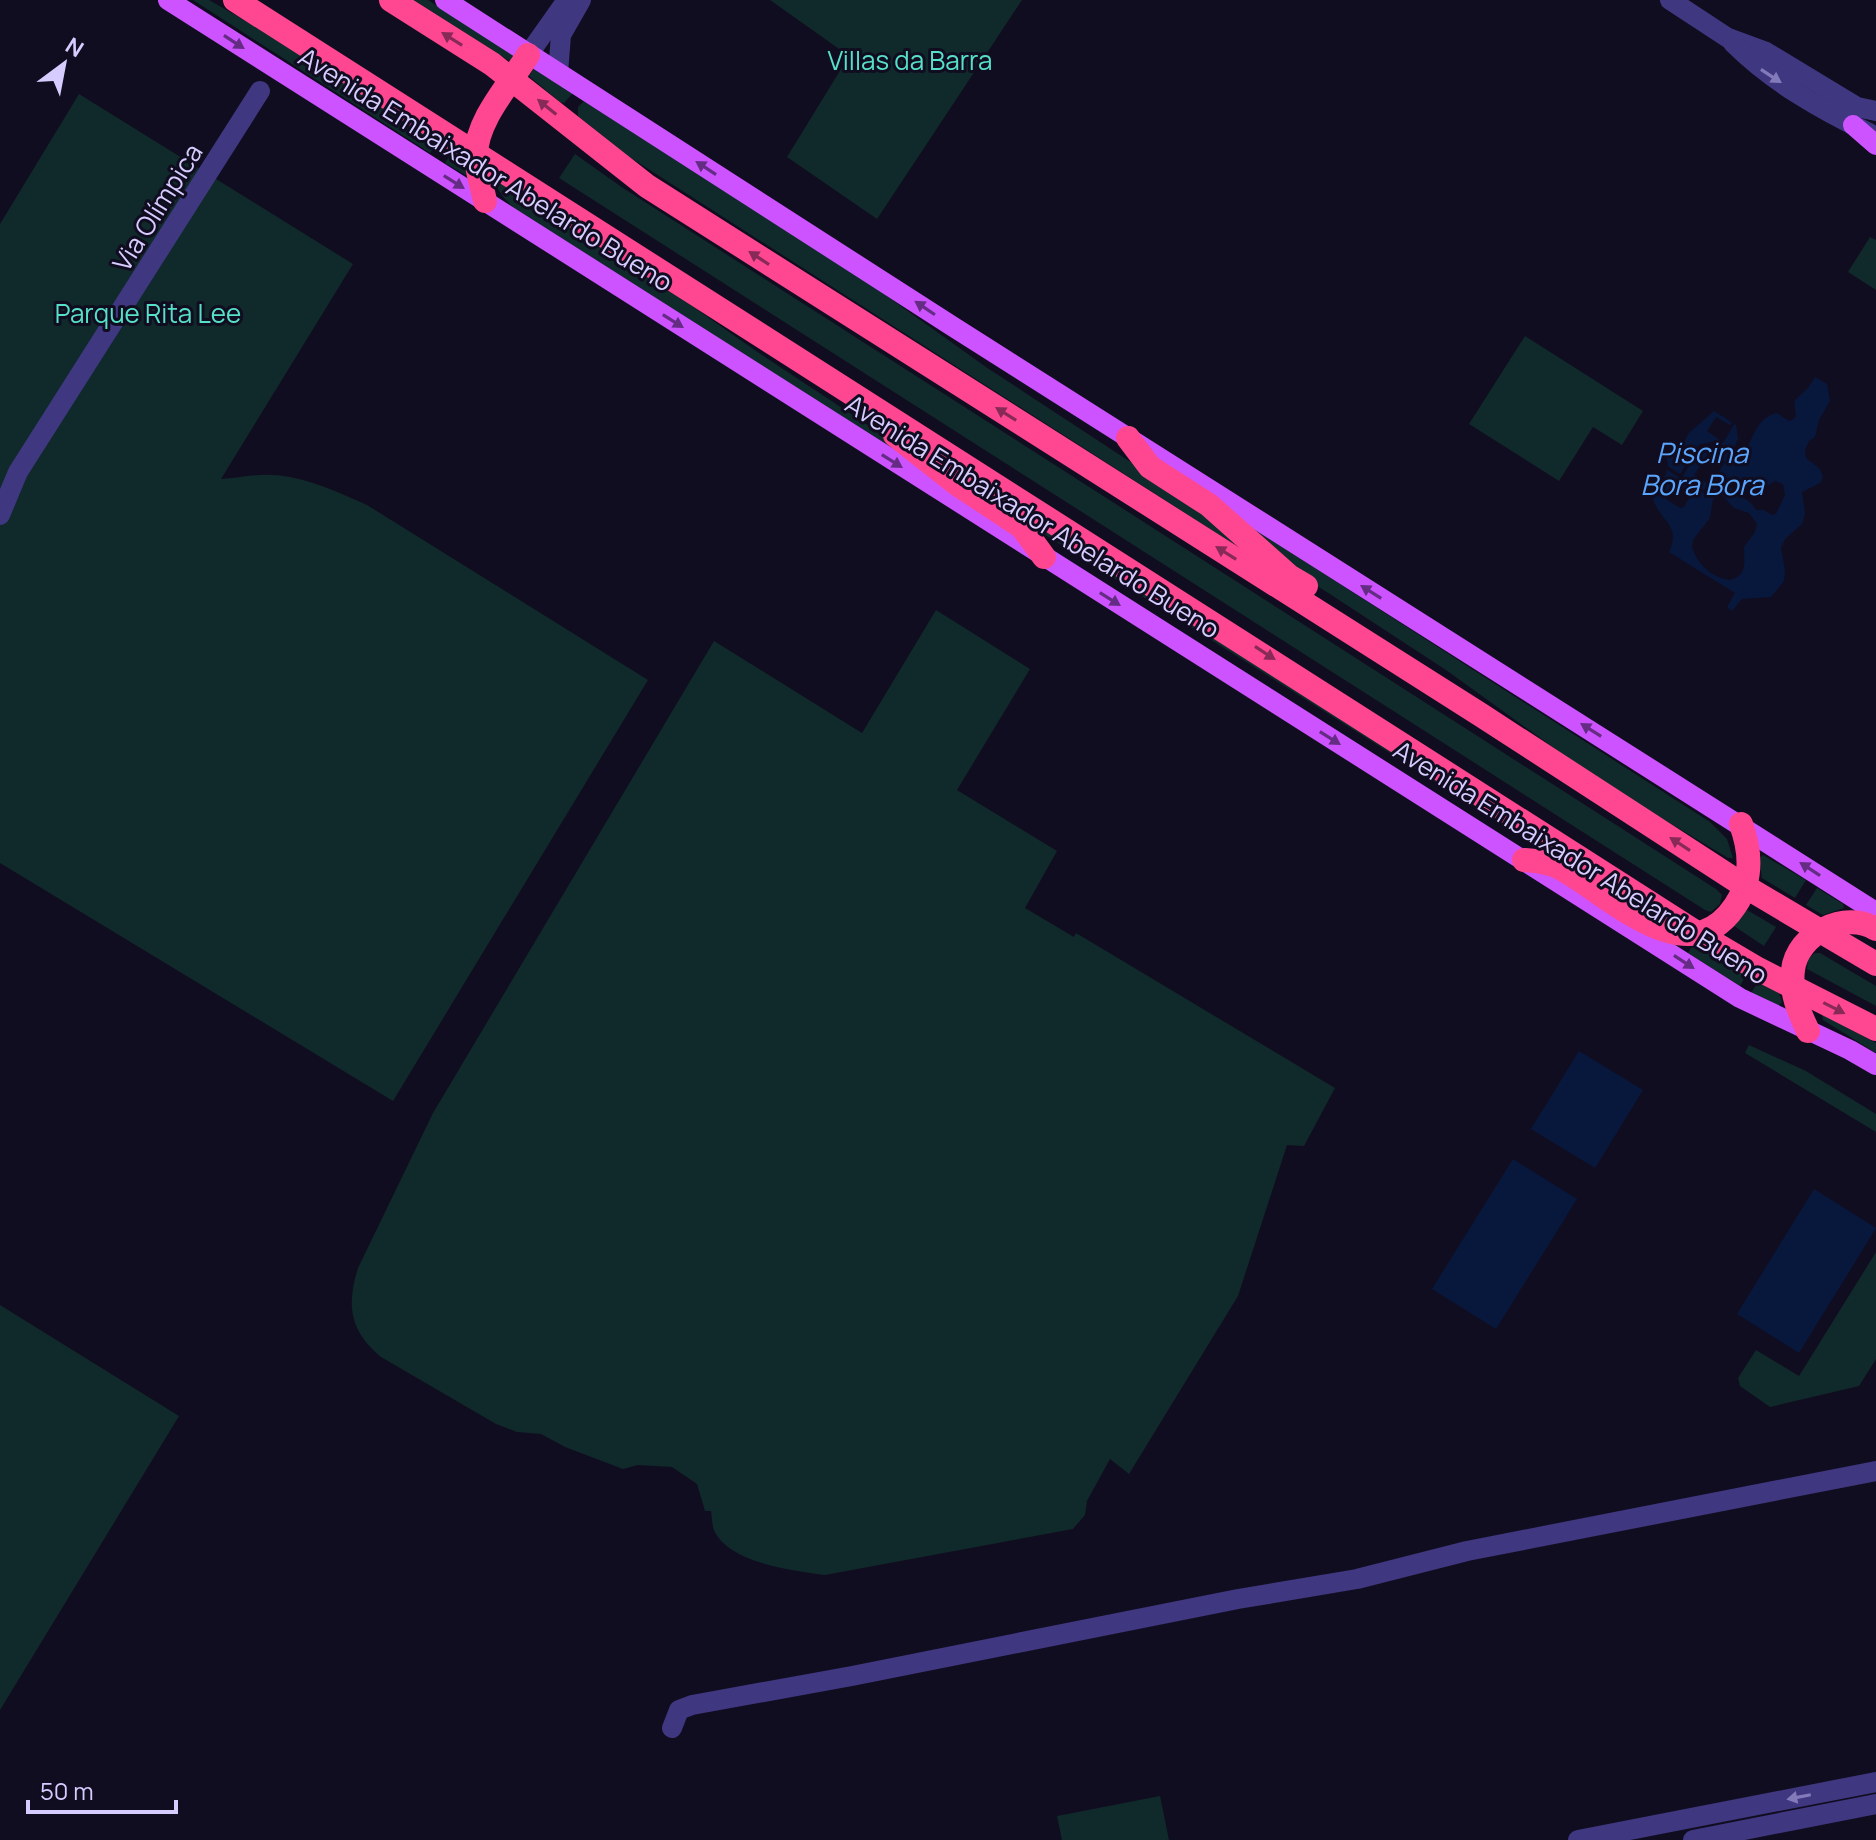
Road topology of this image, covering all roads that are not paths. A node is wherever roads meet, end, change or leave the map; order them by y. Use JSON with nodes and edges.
{"nodes":[{"id":1,"x":168,"y":0,"type":"edge"},
{"id":2,"x":235,"y":0,"type":"edge"},
{"id":3,"x":391,"y":0,"type":"edge"},
{"id":4,"x":445,"y":0,"type":"edge"},
{"id":5,"x":567,"y":0,"type":"edge"},
{"id":6,"x":581,"y":0,"type":"edge"},
{"id":7,"x":1670,"y":0,"type":"edge"},
{"id":8,"x":1731,"y":40,"type":"junction"},
{"id":9,"x":528,"y":55,"type":"junction"},
{"id":10,"x":558,"y":73,"type":"junction"},
{"id":11,"x":512,"y":79,"type":"junction"},
{"id":12,"x":260,"y":91,"type":"dead end"},
{"id":13,"x":1876,"y":111,"type":"edge"},
{"id":14,"x":1853,"y":125,"type":"junction"},
{"id":15,"x":1876,"y":136,"type":"edge"},
{"id":16,"x":1876,"y":145,"type":"edge"},
{"id":17,"x":476,"y":153,"type":"junction"},
{"id":18,"x":485,"y":201,"type":"junction"},
{"id":19,"x":725,"y":313,"type":"junction"},
{"id":20,"x":1128,"y":438,"type":"junction"},
{"id":21,"x":0,"y":515,"type":"edge"},
{"id":22,"x":1044,"y":557,"type":"junction"},
{"id":23,"x":1481,"y":715,"type":"junction"},
{"id":24,"x":1741,"y":824,"type":"junction"},
{"id":25,"x":1524,"y":860,"type":"junction"},
{"id":26,"x":1746,"y":887,"type":"junction"},
{"id":27,"x":1876,"y":912,"type":"edge"},
{"id":28,"x":1876,"y":929,"type":"edge"},
{"id":29,"x":1820,"y":931,"type":"junction"},
{"id":30,"x":1697,"y":933,"type":"junction"},
{"id":31,"x":1876,"y":964,"type":"edge"},
{"id":32,"x":1793,"y":987,"type":"junction"},
{"id":33,"x":1876,"y":1029,"type":"edge"},
{"id":34,"x":1808,"y":1031,"type":"junction"},
{"id":35,"x":1876,"y":1065,"type":"edge"},
{"id":36,"x":1876,"y":1471,"type":"edge"},
{"id":37,"x":672,"y":1728,"type":"dead end"},
{"id":38,"x":1876,"y":1782,"type":"edge"},
{"id":39,"x":1876,"y":1804,"type":"edge"},
{"id":40,"x":1584,"y":1839,"type":"edge"},
{"id":41,"x":1693,"y":1840,"type":"edge"}],
"edges":[{"from":1,"to":18,"type":"main road","name":"Avenida Embaixador Abelardo Bueno","one_way":true},
{"from":2,"to":17,"type":"highway","name":"Avenida Embaixador Abelardo Bueno"},
{"from":11,"to":3,"type":"highway","one_way":true},
{"from":4,"to":9,"type":"main road"},
{"from":5,"to":9,"type":"street"},
{"from":6,"to":10,"type":"street"},
{"from":7,"to":8,"type":"street"},
{"from":8,"to":13,"type":"street"},
{"from":8,"to":14,"type":"street","one_way":true},
{"from":9,"to":10,"type":"main road"},
{"from":9,"to":11,"type":"highway"},
{"from":20,"to":10,"type":"main road","one_way":true},
{"from":11,"to":17,"type":"highway"},
{"from":23,"to":11,"type":"highway","one_way":true},
{"from":12,"to":21,"type":"street","name":"Via Olímpica"},
{"from":14,"to":15,"type":"street"},
{"from":14,"to":16,"type":"main road"},
{"from":17,"to":18,"type":"highway"},
{"from":17,"to":19,"type":"highway","name":"Avenida Embaixador Abelardo Bueno"},
{"from":18,"to":22,"type":"main road","name":"Avenida Embaixador Abelardo Bueno","one_way":true},
{"from":19,"to":22,"type":"highway"},
{"from":19,"to":30,"type":"highway","name":"Avenida Embaixador Abelardo Bueno","one_way":true},
{"from":20,"to":23,"type":"highway"},
{"from":24,"to":20,"type":"main road","one_way":true},
{"from":22,"to":25,"type":"main road","name":"Avenida Embaixador Abelardo Bueno","one_way":true},
{"from":26,"to":23,"type":"highway","one_way":true},
{"from":24,"to":26,"type":"highway"},
{"from":27,"to":24,"type":"main road","one_way":true},
{"from":25,"to":30,"type":"highway"},
{"from":25,"to":34,"type":"main road","name":"Avenida Embaixador Abelardo Bueno","one_way":true},
{"from":26,"to":29,"type":"highway"},
{"from":26,"to":30,"type":"highway"},
{"from":28,"to":29,"type":"highway"},
{"from":29,"to":31,"type":"highway"},
{"from":29,"to":32,"type":"highway"},
{"from":30,"to":32,"type":"highway","name":"Avenida Embaixador Abelardo Bueno"},
{"from":32,"to":33,"type":"highway","name":"Avenida Embaixador Abelardo Bueno","one_way":true},
{"from":32,"to":34,"type":"highway"},
{"from":34,"to":35,"type":"main road","name":"Avenida Embaixador Abelardo Bueno"},
{"from":36,"to":37,"type":"street"},
{"from":38,"to":40,"type":"street","one_way":true},
{"from":39,"to":41,"type":"street"}]}
